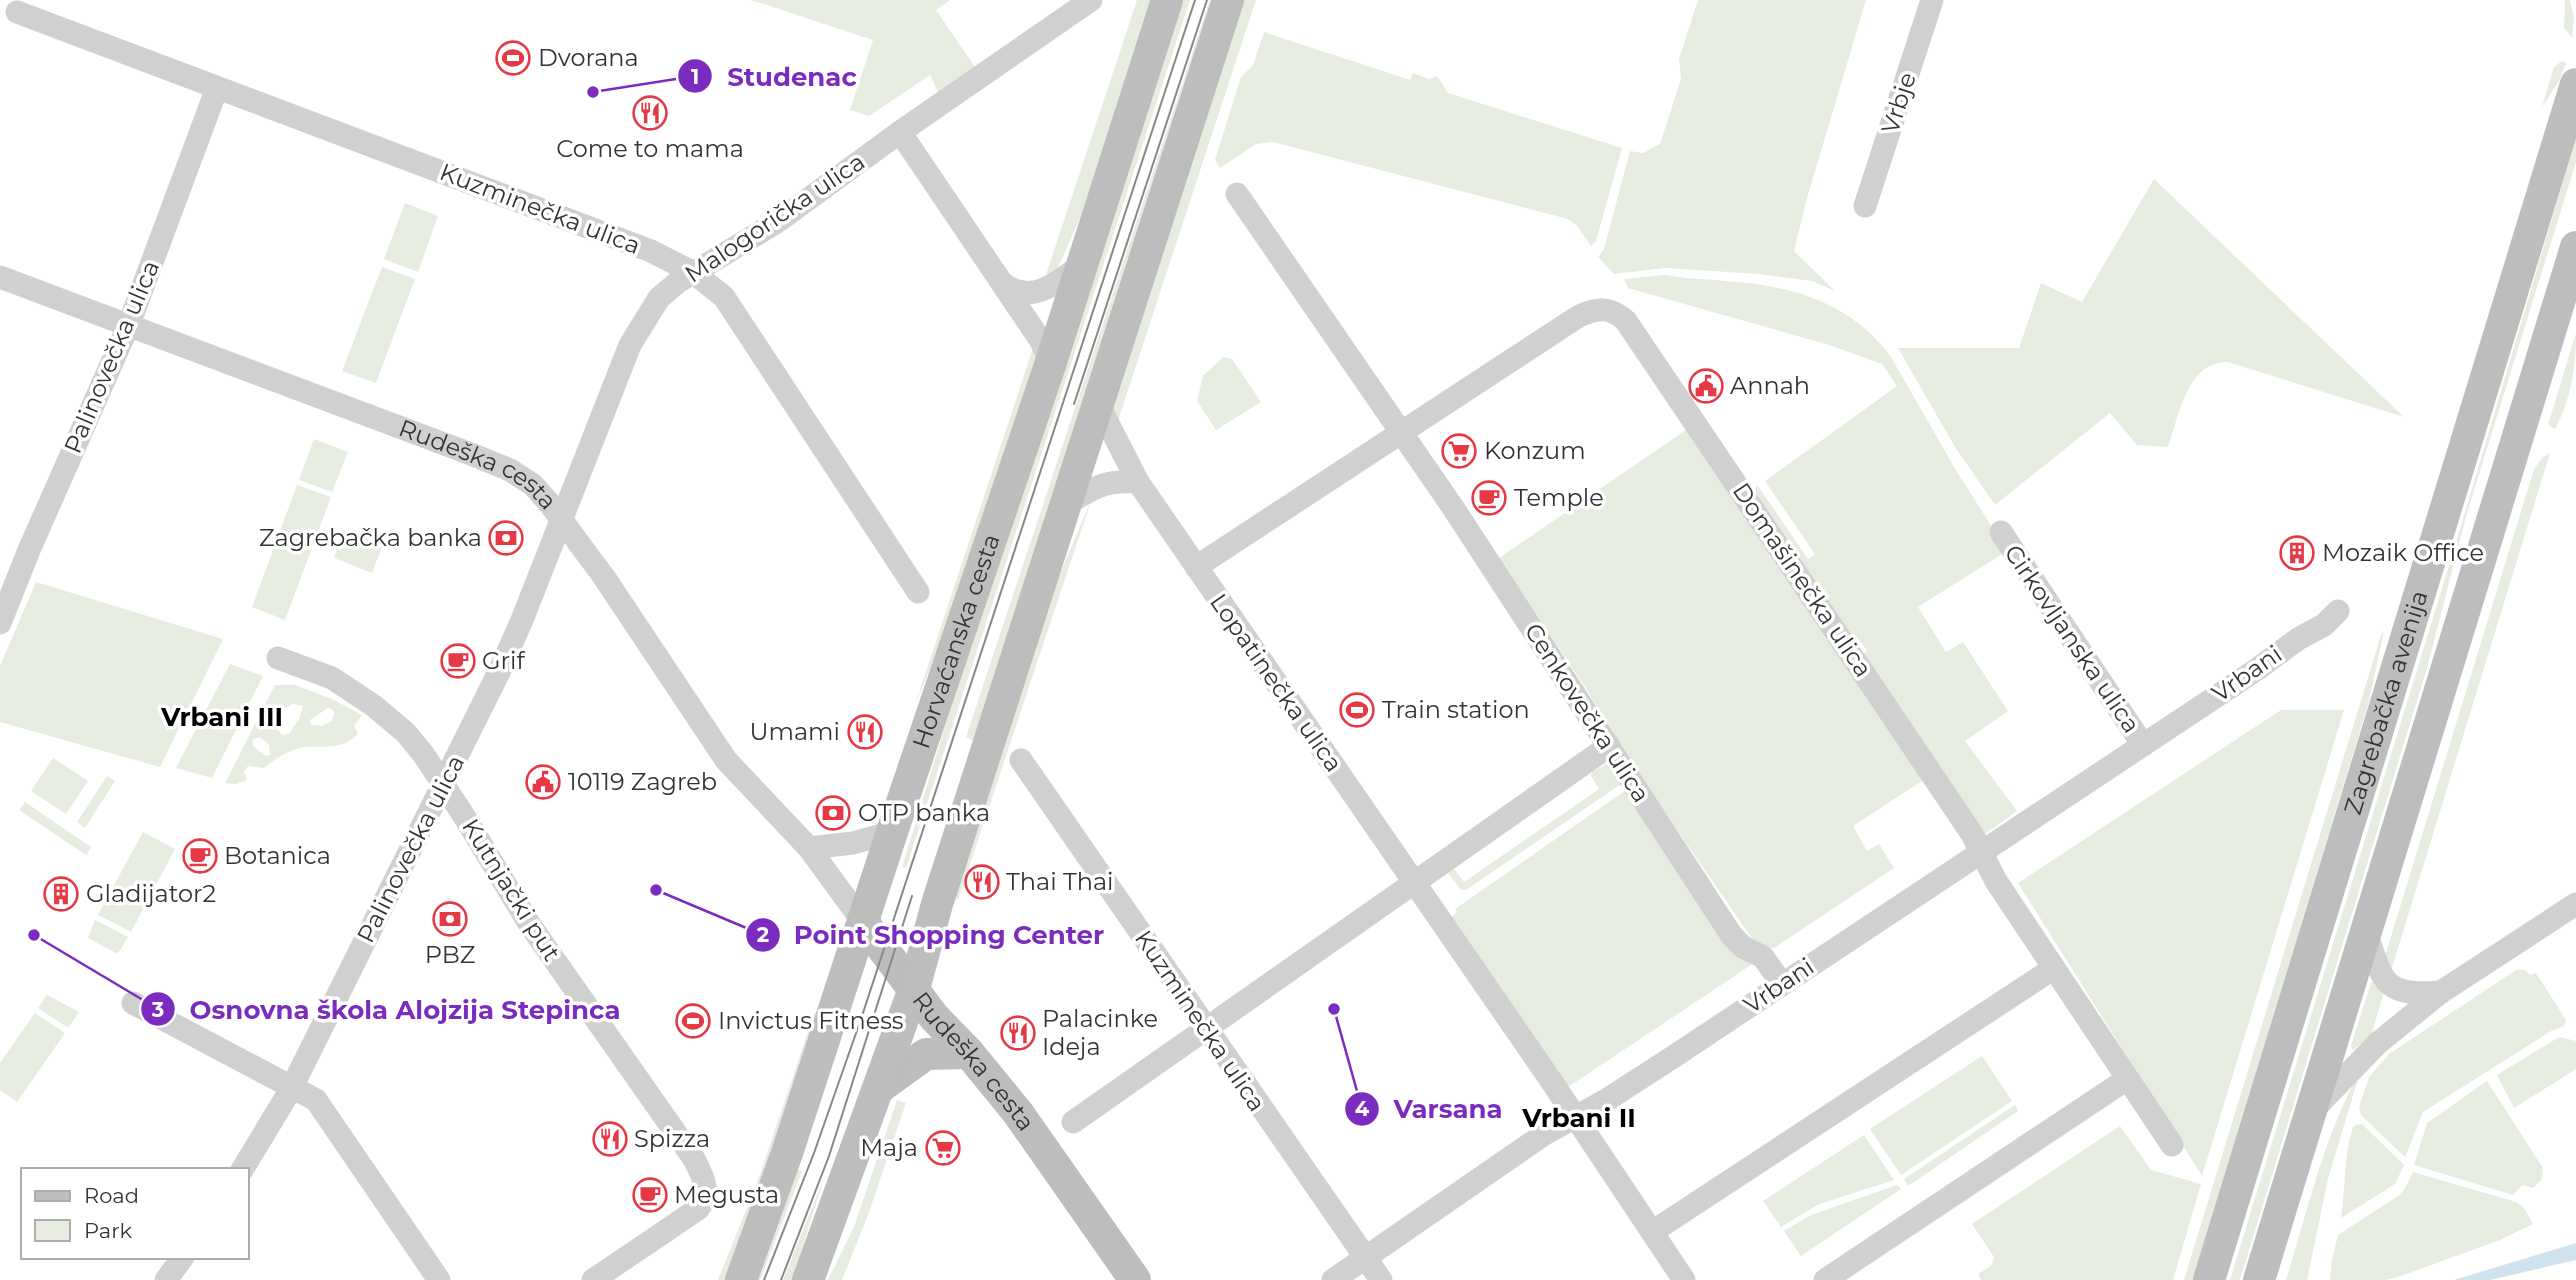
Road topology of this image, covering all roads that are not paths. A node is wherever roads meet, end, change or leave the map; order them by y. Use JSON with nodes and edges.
{"nodes":[{"id":1,"x":1091,"y":0,"type":"edge"},
{"id":2,"x":1167,"y":0,"type":"edge"},
{"id":3,"x":1228,"y":0,"type":"edge"},
{"id":4,"x":1932,"y":0,"type":"edge"},
{"id":5,"x":17,"y":12,"type":"dead end"},
{"id":6,"x":2576,"y":84,"type":"edge"},
{"id":7,"x":217,"y":88,"type":"junction"},
{"id":8,"x":900,"y":132,"type":"junction"},
{"id":9,"x":1237,"y":194,"type":"dead end"},
{"id":10,"x":1865,"y":206,"type":"dead end"},
{"id":11,"x":2576,"y":247,"type":"edge"},
{"id":12,"x":1083,"y":263,"type":"junction"},
{"id":13,"x":694,"y":273,"type":"junction"},
{"id":14,"x":0,"y":277,"type":"edge"},
{"id":15,"x":1004,"y":284,"type":"junction"},
{"id":16,"x":129,"y":324,"type":"junction"},
{"id":17,"x":1049,"y":368,"type":"junction"},
{"id":18,"x":1098,"y":404,"type":"junction"},
{"id":19,"x":1402,"y":432,"type":"junction"},
{"id":20,"x":1139,"y":482,"type":"junction"},
{"id":21,"x":1066,"y":504,"type":"junction"},
{"id":22,"x":562,"y":520,"type":"junction"},
{"id":23,"x":2001,"y":532,"type":"dead end"},
{"id":24,"x":1196,"y":567,"type":"junction"},
{"id":25,"x":918,"y":592,"type":"dead end"},
{"id":26,"x":2338,"y":611,"type":"dead end"},
{"id":27,"x":0,"y":623,"type":"edge"},
{"id":28,"x":278,"y":658,"type":"dead end"},
{"id":29,"x":2143,"y":745,"type":"junction"},
{"id":30,"x":1609,"y":746,"type":"junction"},
{"id":31,"x":1021,"y":760,"type":"dead end"},
{"id":32,"x":444,"y":783,"type":"junction"},
{"id":33,"x":892,"y":832,"type":"junction"},
{"id":34,"x":808,"y":848,"type":"junction"},
{"id":35,"x":1980,"y":853,"type":"junction"},
{"id":36,"x":1415,"y":883,"type":"junction"},
{"id":37,"x":2576,"y":904,"type":"edge"},
{"id":38,"x":863,"y":922,"type":"junction"},
{"id":39,"x":2366,"y":932,"type":"junction"},
{"id":40,"x":2054,"y":968,"type":"junction"},
{"id":41,"x":1782,"y":984,"type":"junction"},
{"id":42,"x":914,"y":989,"type":"junction"},
{"id":43,"x":2441,"y":992,"type":"junction"},
{"id":44,"x":133,"y":1003,"type":"dead end"},
{"id":45,"x":1205,"y":1028,"type":"junction"},
{"id":46,"x":969,"y":1053,"type":"junction"},
{"id":47,"x":2127,"y":1079,"type":"junction"},
{"id":48,"x":879,"y":1088,"type":"junction"},
{"id":49,"x":291,"y":1089,"type":"junction"},
{"id":50,"x":2311,"y":1112,"type":"junction"},
{"id":51,"x":1576,"y":1118,"type":"junction"},
{"id":52,"x":1073,"y":1122,"type":"dead end"},
{"id":53,"x":2172,"y":1145,"type":"dead end"},
{"id":54,"x":243,"y":1168,"type":"edge"},
{"id":55,"x":1652,"y":1232,"type":"junction"},
{"id":56,"x":1365,"y":1258,"type":"junction"},
{"id":57,"x":182,"y":1259,"type":"edge"},
{"id":58,"x":166,"y":1280,"type":"edge"},
{"id":59,"x":439,"y":1280,"type":"edge"},
{"id":60,"x":593,"y":1280,"type":"edge"},
{"id":61,"x":741,"y":1280,"type":"edge"},
{"id":62,"x":808,"y":1280,"type":"edge"},
{"id":63,"x":1135,"y":1280,"type":"edge"},
{"id":64,"x":1333,"y":1280,"type":"edge"},
{"id":65,"x":1381,"y":1280,"type":"edge"},
{"id":66,"x":1684,"y":1280,"type":"edge"},
{"id":67,"x":1825,"y":1280,"type":"edge"},
{"id":68,"x":2209,"y":1280,"type":"edge"},
{"id":69,"x":2259,"y":1280,"type":"edge"}],
"edges":[{"from":1,"to":8,"type":"street","name":"Malogorička ulica"},
{"from":2,"to":12,"type":"street","name":"Horvaćanska cesta"},
{"from":3,"to":18,"type":"street"},
{"from":4,"to":10,"type":"street","name":"Vrbje"},
{"from":5,"to":7,"type":"street","name":"Kuzminečka ulica"},
{"from":6,"to":68,"type":"street","name":"Zagrebačka avenija"},
{"from":7,"to":13,"type":"street","name":"Kuzminečka ulica"},
{"from":7,"to":16,"type":"street","name":"Palinovečka ulica"},
{"from":8,"to":13,"type":"street","name":"Malogorička ulica"},
{"from":8,"to":15,"type":"street"},
{"from":9,"to":19,"type":"street","name":"Cenkovečka ulica"},
{"from":11,"to":39,"type":"street","name":"Zagrebačka avenija"},
{"from":12,"to":15,"type":"street"},
{"from":12,"to":17,"type":"street","name":"Horvaćanska cesta"},
{"from":13,"to":22,"type":"street","name":"Malogorička ulica"},
{"from":13,"to":25,"type":"street","name":"Kuzminečka ulica"},
{"from":14,"to":16,"type":"street","name":"Rudeška cesta"},
{"from":15,"to":17,"type":"street"},
{"from":16,"to":22,"type":"street","name":"Rudeška cesta"},
{"from":16,"to":27,"type":"street","name":"Palinovečka ulica"},
{"from":17,"to":33,"type":"street","name":"Horvaćanska cesta"},
{"from":18,"to":20,"type":"street","name":"Lopatinečka ulica"},
{"from":18,"to":21,"type":"street"},
{"from":19,"to":24,"type":"street"},
{"from":19,"to":30,"type":"street","name":"Cenkovečka ulica"},
{"from":19,"to":35,"type":"street","name":"Domašinečka ulica"},
{"from":20,"to":21,"type":"street"},
{"from":20,"to":24,"type":"street","name":"Lopatinečka ulica"},
{"from":21,"to":42,"type":"street"},
{"from":22,"to":32,"type":"street","name":"Palinovečka ulica"},
{"from":22,"to":34,"type":"street","name":"Rudeška cesta"},
{"from":23,"to":29,"type":"street","name":"Cirkovljanska ulica"},
{"from":24,"to":36,"type":"street","name":"Lopatinečka ulica"},
{"from":26,"to":29,"type":"street","name":"Vrbani"},
{"from":28,"to":32,"type":"street","name":"Kutnjački put"},
{"from":29,"to":35,"type":"street","name":"Vrbani"},
{"from":30,"to":36,"type":"street"},
{"from":30,"to":41,"type":"street","name":"Cenkovečka ulica"},
{"from":31,"to":45,"type":"street","name":"Kuzminečka ulica"},
{"from":32,"to":49,"type":"street","name":"Palinovečka ulica"},
{"from":32,"to":60,"type":"street","name":"Kutnjački put"},
{"from":33,"to":34,"type":"street"},
{"from":33,"to":38,"type":"street","name":"Horvaćanska cesta"},
{"from":34,"to":38,"type":"street","name":"Rudeška cesta"},
{"from":35,"to":40,"type":"street"},
{"from":35,"to":41,"type":"street","name":"Vrbani"},
{"from":36,"to":45,"type":"street"},
{"from":36,"to":51,"type":"street","name":"Lopatinečka ulica"},
{"from":37,"to":43,"type":"street"},
{"from":38,"to":42,"type":"street","name":"Rudeška cesta"},
{"from":38,"to":61,"type":"street","name":"Horvaćanska cesta"},
{"from":39,"to":43,"type":"street"},
{"from":39,"to":50,"type":"street","name":"Zagrebačka avenija"},
{"from":40,"to":47,"type":"street"},
{"from":40,"to":55,"type":"street"},
{"from":41,"to":51,"type":"street","name":"Vrbani"},
{"from":42,"to":46,"type":"street","name":"Rudeška cesta"},
{"from":42,"to":48,"type":"street"},
{"from":43,"to":50,"type":"street"},
{"from":44,"to":49,"type":"street"},
{"from":45,"to":52,"type":"street"},
{"from":45,"to":56,"type":"street","name":"Kuzminečka ulica"},
{"from":46,"to":48,"type":"street"},
{"from":46,"to":63,"type":"street","name":"Rudeška cesta"},
{"from":47,"to":53,"type":"street"},
{"from":47,"to":67,"type":"street"},
{"from":48,"to":62,"type":"street"},
{"from":49,"to":54,"type":"street","name":"Palinovečka ulica"},
{"from":49,"to":59,"type":"street"},
{"from":50,"to":69,"type":"street","name":"Zagrebačka avenija"},
{"from":51,"to":55,"type":"street"},
{"from":51,"to":56,"type":"street","name":"Vrbani"},
{"from":55,"to":66,"type":"street"},
{"from":56,"to":64,"type":"street","name":"Vrbani"},
{"from":56,"to":65,"type":"street","name":"Kuzminečka ulica"},
{"from":57,"to":58,"type":"street"}]}
